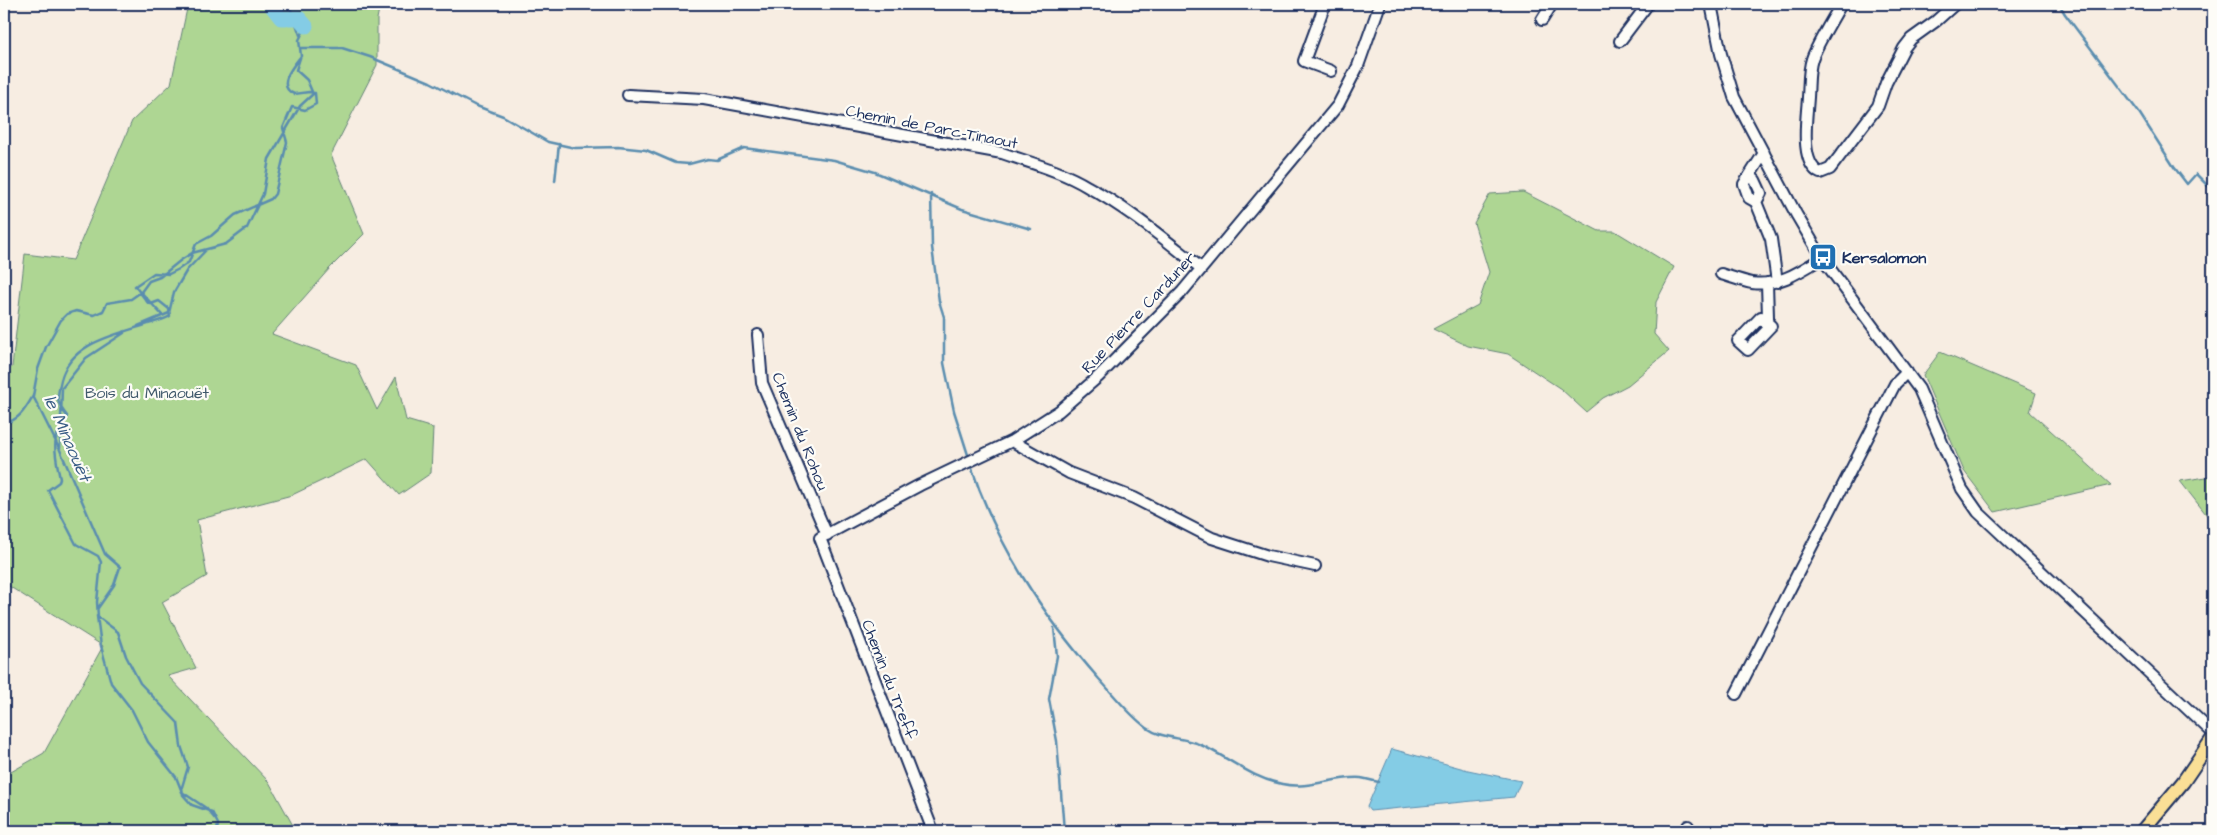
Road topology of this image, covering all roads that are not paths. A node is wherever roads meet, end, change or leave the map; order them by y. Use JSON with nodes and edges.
{"nodes":[{"id":1,"x":1325,"y":4,"type":"edge"},
{"id":2,"x":1380,"y":4,"type":"edge"},
{"id":3,"x":1552,"y":4,"type":"edge"},
{"id":4,"x":1648,"y":4,"type":"edge"},
{"id":5,"x":1711,"y":4,"type":"edge"},
{"id":6,"x":1841,"y":4,"type":"edge"},
{"id":7,"x":1955,"y":4,"type":"edge"},
{"id":8,"x":1542,"y":20,"type":"dead end"},
{"id":9,"x":1620,"y":41,"type":"dead end"},
{"id":10,"x":1331,"y":71,"type":"dead end"},
{"id":11,"x":628,"y":95,"type":"dead end"},
{"id":12,"x":1764,"y":152,"type":"junction"},
{"id":13,"x":1822,"y":258,"type":"junction"},
{"id":14,"x":1201,"y":268,"type":"junction"},
{"id":15,"x":1721,"y":274,"type":"dead end"},
{"id":16,"x":1772,"y":282,"type":"junction"},
{"id":17,"x":1766,"y":322,"type":"dead end"},
{"id":18,"x":758,"y":336,"type":"dead end"},
{"id":19,"x":1907,"y":372,"type":"junction"},
{"id":20,"x":1012,"y":442,"type":"junction"},
{"id":21,"x":824,"y":536,"type":"junction"},
{"id":22,"x":1315,"y":566,"type":"dead end"},
{"id":23,"x":1736,"y":694,"type":"dead end"},
{"id":24,"x":2213,"y":733,"type":"edge"},
{"id":25,"x":2213,"y":738,"type":"edge"},
{"id":26,"x":933,"y":831,"type":"edge"},
{"id":27,"x":2142,"y":831,"type":"edge"}],
"edges":[{"from":1,"to":10,"type":"street"},
{"from":2,"to":14,"type":"street","name":"Rue Pierre Carduner"},
{"from":3,"to":8,"type":"street"},
{"from":4,"to":9,"type":"street"},
{"from":5,"to":12,"type":"street"},
{"from":6,"to":7,"type":"street"},
{"from":11,"to":14,"type":"street","name":"Chemin de Parc-Tinaout"},
{"from":12,"to":13,"type":"street"},
{"from":12,"to":16,"type":"street"},
{"from":13,"to":16,"type":"street"},
{"from":13,"to":19,"type":"street"},
{"from":14,"to":20,"type":"street","name":"Rue Pierre Carduner"},
{"from":15,"to":16,"type":"street"},
{"from":16,"to":17,"type":"street"},
{"from":18,"to":21,"type":"street","name":"Chemin du Rohou"},
{"from":19,"to":23,"type":"street"},
{"from":19,"to":24,"type":"street"},
{"from":20,"to":21,"type":"street","name":"Rue Pierre Carduner"},
{"from":20,"to":22,"type":"street"},
{"from":21,"to":26,"type":"street","name":"Chemin du Treff"},
{"from":25,"to":27,"type":"main road"}]}
